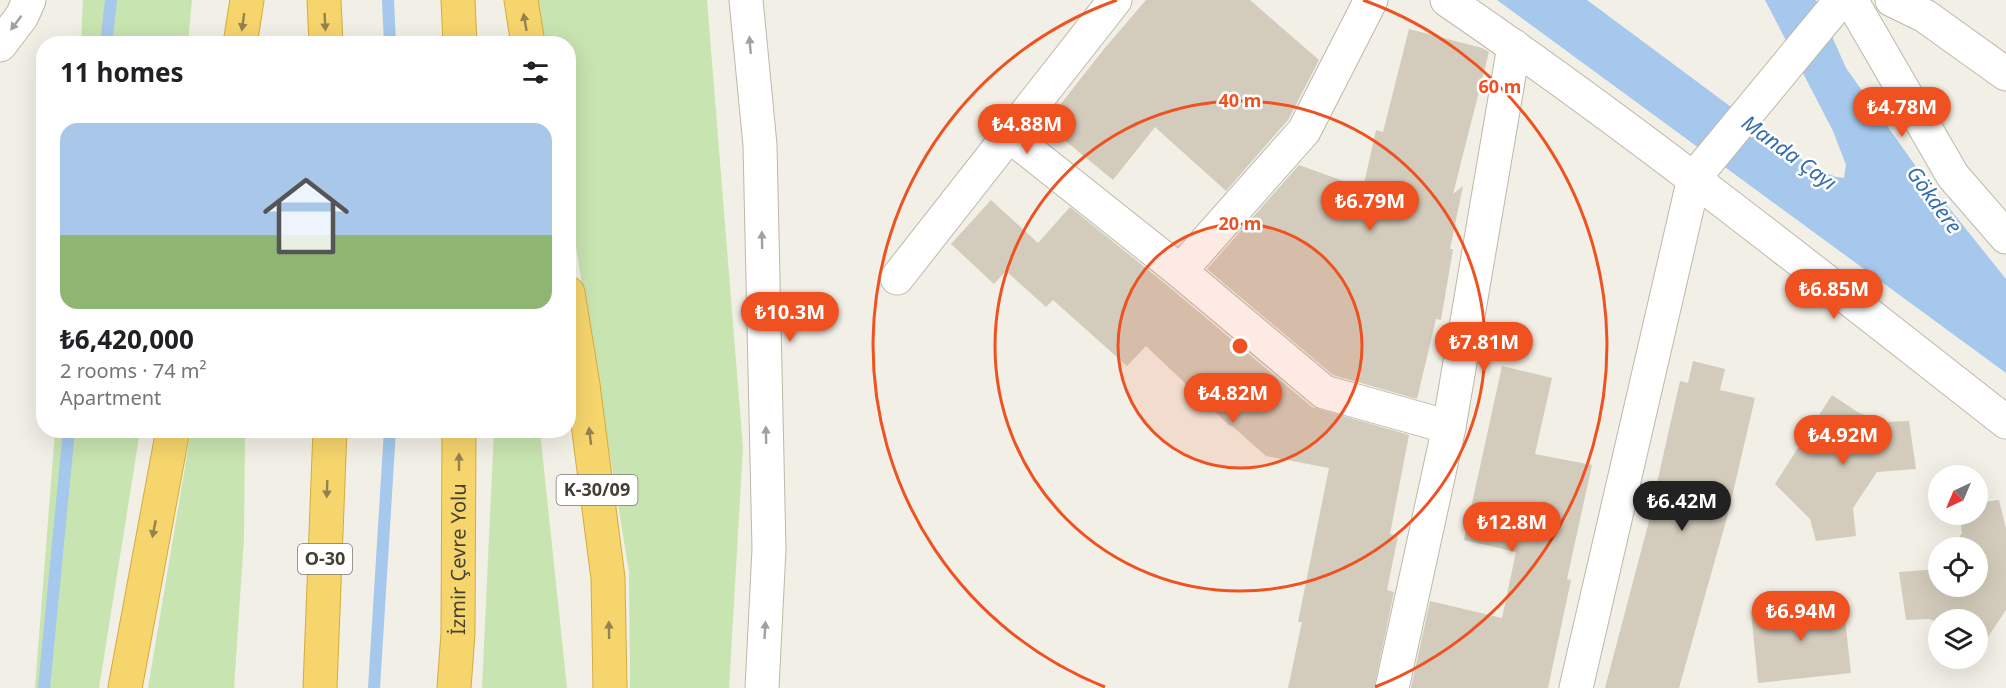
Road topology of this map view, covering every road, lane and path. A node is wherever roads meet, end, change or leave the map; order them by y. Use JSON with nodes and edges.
{"nodes":[{"id":1,"x":29,"y":0,"type":"edge"},
{"id":2,"x":247,"y":0,"type":"edge"},
{"id":3,"x":324,"y":0,"type":"edge"},
{"id":4,"x":458,"y":0,"type":"edge"},
{"id":5,"x":521,"y":0,"type":"edge"},
{"id":6,"x":746,"y":0,"type":"edge"},
{"id":7,"x":1115,"y":0,"type":"edge"},
{"id":8,"x":1371,"y":0,"type":"edge"},
{"id":9,"x":1447,"y":0,"type":"edge"},
{"id":10,"x":1892,"y":0,"type":"edge"},
{"id":11,"x":1841,"y":5,"type":"edge"},
{"id":12,"x":241,"y":36,"type":"edge"},
{"id":13,"x":326,"y":36,"type":"edge"},
{"id":14,"x":460,"y":36,"type":"edge"},
{"id":15,"x":527,"y":36,"type":"edge"},
{"id":16,"x":0,"y":45,"type":"edge"},
{"id":17,"x":1514,"y":46,"type":"junction"},
{"id":18,"x":2006,"y":74,"type":"edge"},
{"id":19,"x":1010,"y":136,"type":"junction"},
{"id":20,"x":1700,"y":171,"type":"junction"},
{"id":21,"x":2006,"y":237,"type":"edge"},
{"id":22,"x":1180,"y":270,"type":"junction"},
{"id":23,"x":897,"y":278,"type":"dead end"},
{"id":24,"x":576,"y":342,"type":"edge"},
{"id":25,"x":2006,"y":422,"type":"edge"},
{"id":26,"x":1449,"y":427,"type":"junction"},
{"id":27,"x":172,"y":438,"type":"edge"},
{"id":28,"x":330,"y":438,"type":"edge"},
{"id":29,"x":459,"y":438,"type":"edge"},
{"id":30,"x":125,"y":688,"type":"edge"},
{"id":31,"x":320,"y":688,"type":"edge"},
{"id":32,"x":454,"y":688,"type":"edge"},
{"id":33,"x":610,"y":688,"type":"edge"},
{"id":34,"x":762,"y":688,"type":"edge"},
{"id":35,"x":1392,"y":688,"type":"edge"},
{"id":36,"x":1576,"y":688,"type":"edge"}],
"edges":[{"from":1,"to":16,"type":"street","one_way":true},
{"from":2,"to":12,"type":"highway","one_way":true},
{"from":3,"to":13,"type":"highway","one_way":true},
{"from":4,"to":14,"type":"highway"},
{"from":15,"to":5,"type":"highway","one_way":true},
{"from":34,"to":6,"type":"street","one_way":true},
{"from":7,"to":19,"type":"street"},
{"from":8,"to":22,"type":"street"},
{"from":9,"to":17,"type":"street"},
{"from":10,"to":18,"type":"street"},
{"from":11,"to":20,"type":"street"},
{"from":11,"to":21,"type":"street"},
{"from":17,"to":20,"type":"street"},
{"from":17,"to":26,"type":"street"},
{"from":19,"to":22,"type":"street"},
{"from":19,"to":23,"type":"street"},
{"from":20,"to":25,"type":"street"},
{"from":20,"to":36,"type":"street"},
{"from":22,"to":26,"type":"street"},
{"from":33,"to":24,"type":"highway","number":"K-30/09","one_way":true},
{"from":26,"to":35,"type":"street"},
{"from":27,"to":30,"type":"highway","one_way":true},
{"from":28,"to":31,"type":"highway","number":"O-30","one_way":true},
{"from":32,"to":29,"type":"highway","name":"İzmir Çevre Yolu","one_way":true}]}
